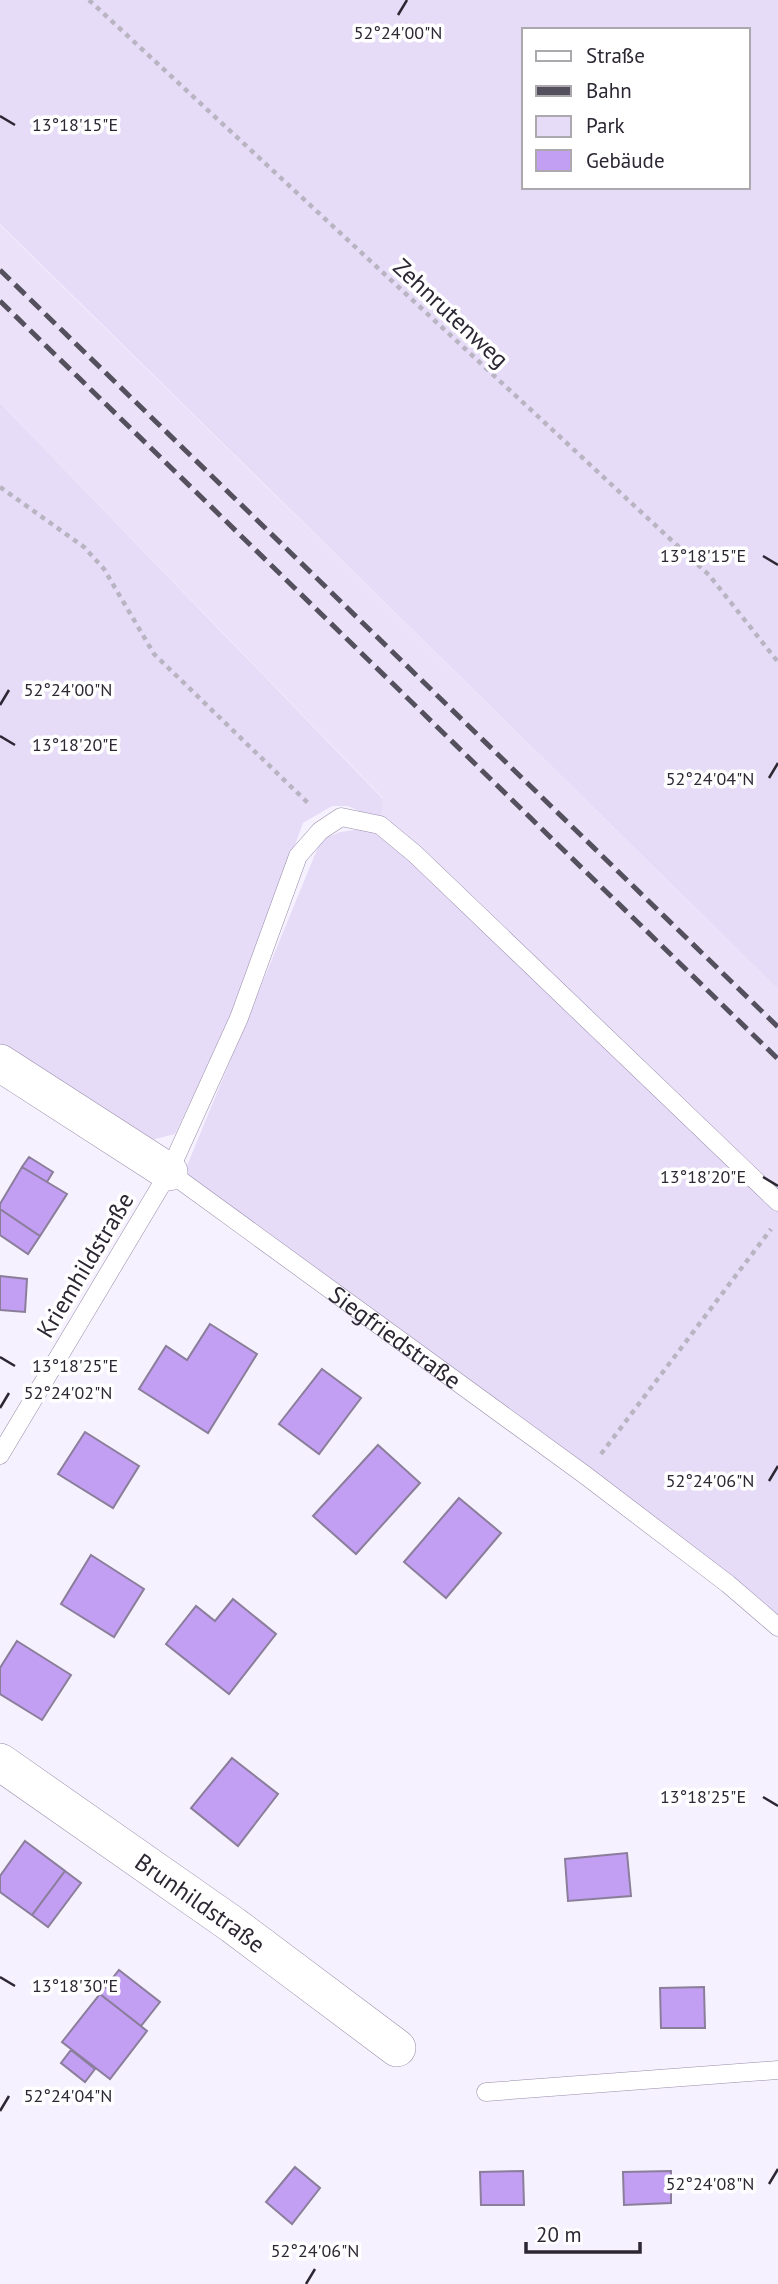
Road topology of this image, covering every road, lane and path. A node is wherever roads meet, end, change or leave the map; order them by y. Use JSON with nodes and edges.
{"nodes":[{"id":1,"x":89,"y":0,"type":"edge"},
{"id":2,"x":0,"y":487,"type":"edge"},
{"id":3,"x":778,"y":662,"type":"edge"},
{"id":4,"x":330,"y":825,"type":"junction"},
{"id":5,"x":0,"y":1063,"type":"edge"},
{"id":6,"x":169,"y":1172,"type":"junction"},
{"id":7,"x":778,"y":1202,"type":"edge"},
{"id":8,"x":778,"y":1220,"type":"edge"},
{"id":9,"x":0,"y":1455,"type":"edge"},
{"id":10,"x":586,"y":1475,"type":"junction"},
{"id":11,"x":778,"y":1628,"type":"edge"},
{"id":12,"x":0,"y":1762,"type":"edge"},
{"id":13,"x":397,"y":2048,"type":"dead end"},
{"id":14,"x":778,"y":2070,"type":"edge"},
{"id":15,"x":486,"y":2092,"type":"dead end"}],
"edges":[{"from":1,"to":3,"type":"path","name":"Zehnrutenweg"},
{"from":2,"to":4,"type":"path"},
{"from":4,"to":6,"type":"lane","name":"Kriemhildstraße"},
{"from":4,"to":7,"type":"lane"},
{"from":5,"to":6,"type":"street","name":"Siegfriedstraße"},
{"from":6,"to":9,"type":"lane","name":"Kriemhildstraße"},
{"from":6,"to":10,"type":"lane","name":"Siegfriedstraße"},
{"from":8,"to":10,"type":"path"},
{"from":10,"to":11,"type":"lane","name":"Siegfriedstraße"},
{"from":12,"to":13,"type":"street","name":"Brunhildstraße"},
{"from":14,"to":15,"type":"lane"}]}
